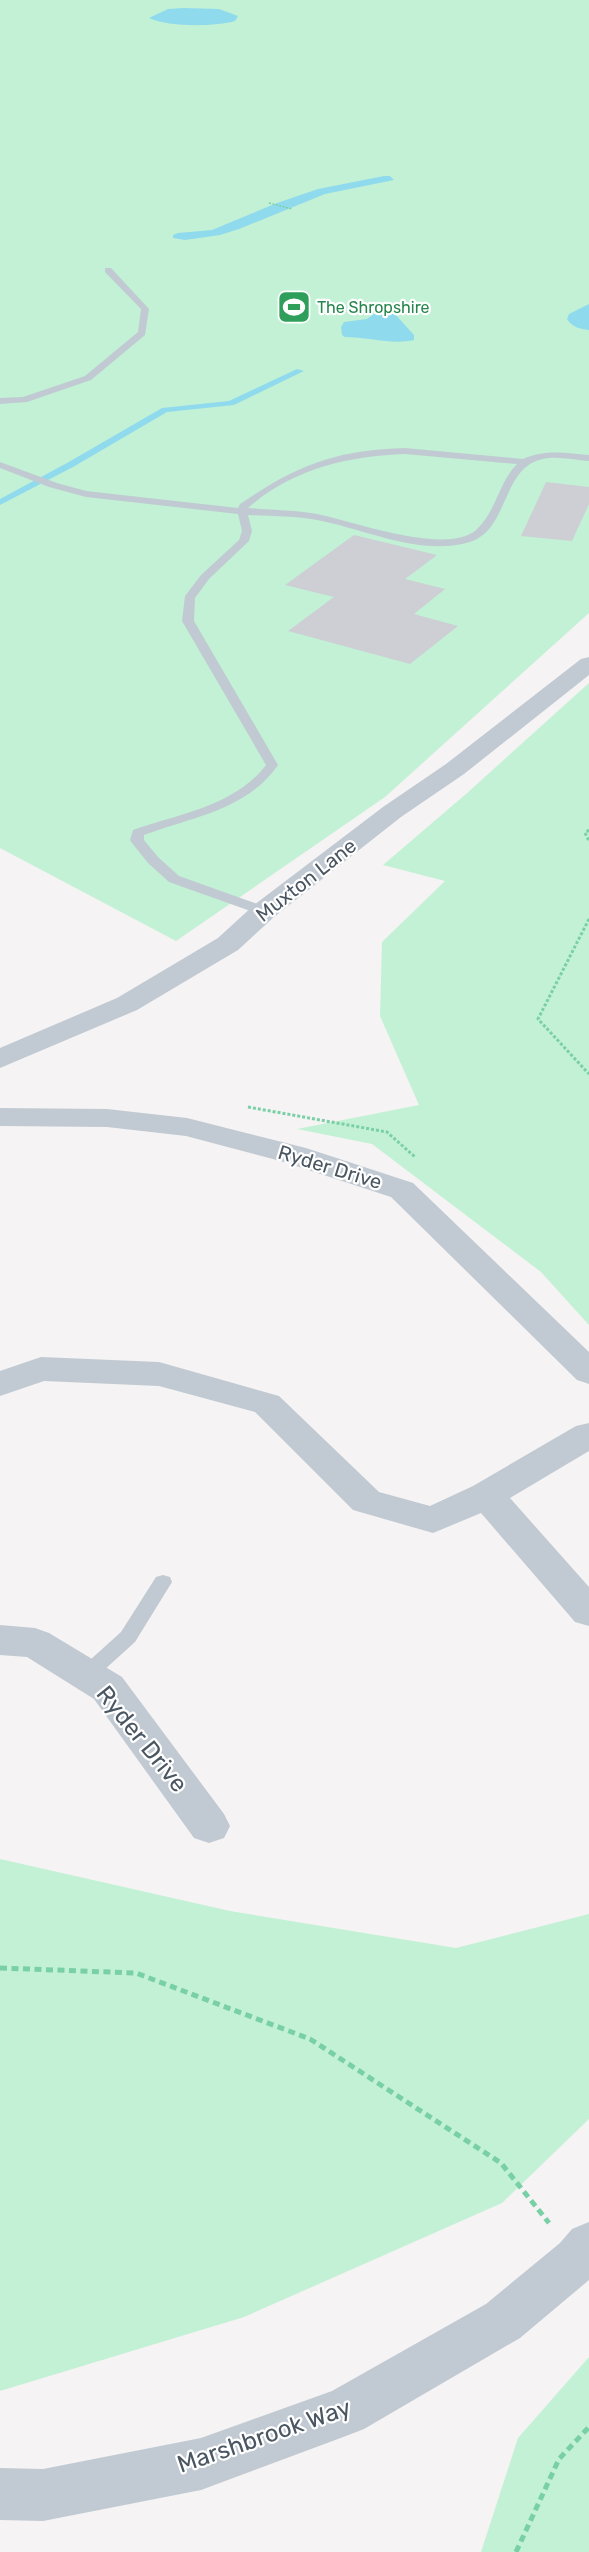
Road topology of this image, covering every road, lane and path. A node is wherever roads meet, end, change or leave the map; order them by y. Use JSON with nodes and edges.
{"nodes":[{"id":1,"x":269,"y":203,"type":"dead end"},
{"id":2,"x":292,"y":209,"type":"dead end"},
{"id":3,"x":108,"y":270,"type":"dead end"},
{"id":4,"x":0,"y":402,"type":"edge"},
{"id":5,"x":589,"y":458,"type":"edge"},
{"id":6,"x":523,"y":462,"type":"junction"},
{"id":7,"x":0,"y":465,"type":"edge"},
{"id":8,"x":242,"y":511,"type":"junction"},
{"id":9,"x":589,"y":664,"type":"edge"},
{"id":10,"x":589,"y":830,"type":"edge"},
{"id":11,"x":589,"y":841,"type":"edge"},
{"id":12,"x":264,"y":911,"type":"junction"},
{"id":13,"x":589,"y":919,"type":"edge"},
{"id":14,"x":0,"y":1059,"type":"edge"},
{"id":15,"x":588,"y":1071,"type":"edge"},
{"id":16,"x":0,"y":1118,"type":"edge"},
{"id":17,"x":589,"y":1372,"type":"edge"},
{"id":18,"x":0,"y":1384,"type":"edge"},
{"id":19,"x":589,"y":1435,"type":"edge"},
{"id":20,"x":486,"y":1496,"type":"junction"},
{"id":21,"x":163,"y":1582,"type":"dead end"},
{"id":22,"x":589,"y":1612,"type":"edge"},
{"id":23,"x":0,"y":1640,"type":"edge"},
{"id":24,"x":87,"y":1675,"type":"junction"},
{"id":25,"x":209,"y":1826,"type":"dead end"},
{"id":26,"x":0,"y":1968,"type":"edge"},
{"id":27,"x":583,"y":2252,"type":"edge"},
{"id":28,"x":589,"y":2427,"type":"edge"},
{"id":29,"x":0,"y":2494,"type":"edge"},
{"id":30,"x":516,"y":2552,"type":"edge"}],
"edges":[{"from":1,"to":2,"type":"path"},
{"from":3,"to":4,"type":"lane"},
{"from":5,"to":6,"type":"lane"},
{"from":6,"to":8,"type":"lane"},
{"from":6,"to":8,"type":"lane"},
{"from":7,"to":8,"type":"lane"},
{"from":8,"to":12,"type":"lane"},
{"from":9,"to":12,"type":"street","name":"Muxton Lane"},
{"from":10,"to":11,"type":"path"},
{"from":12,"to":14,"type":"street","name":"Muxton Lane"},
{"from":13,"to":15,"type":"path"},
{"from":16,"to":17,"type":"street","name":"Ryder Drive"},
{"from":18,"to":20,"type":"street"},
{"from":19,"to":20,"type":"street"},
{"from":20,"to":22,"type":"street"},
{"from":21,"to":24,"type":"lane"},
{"from":23,"to":24,"type":"street","name":"Ryder Drive"},
{"from":24,"to":25,"type":"street","name":"Ryder Drive"},
{"from":26,"to":27,"type":"path"},
{"from":27,"to":29,"type":"street","name":"Marshbrook Way"},
{"from":28,"to":30,"type":"path"}]}
